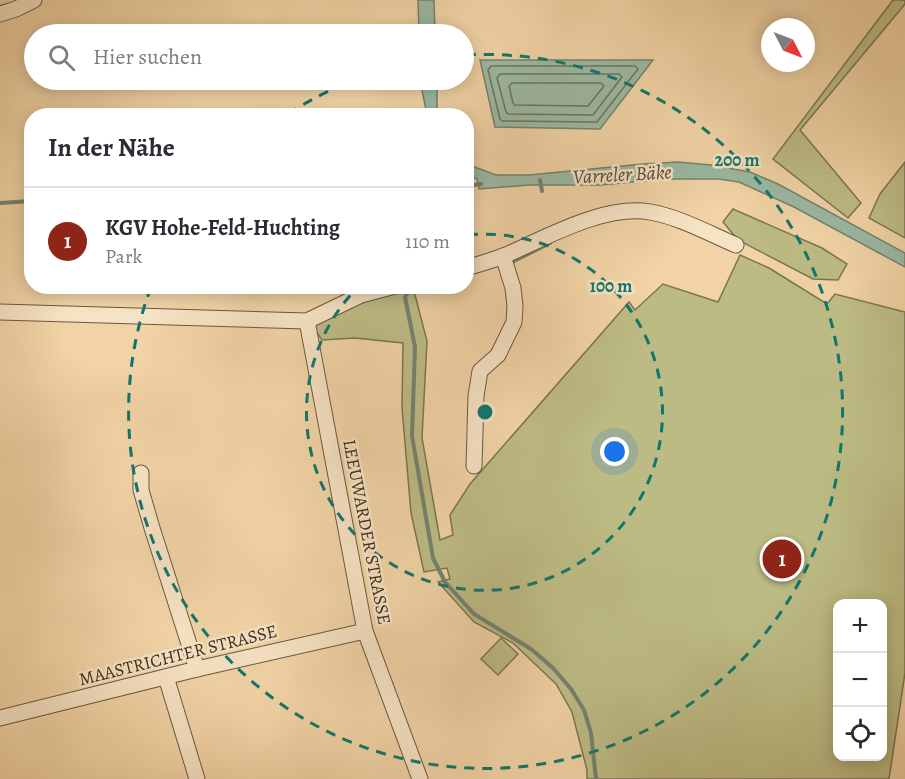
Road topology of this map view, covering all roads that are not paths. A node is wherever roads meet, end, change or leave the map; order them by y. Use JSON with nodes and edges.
{"nodes":[{"id":1,"x":34,"y":0,"type":"edge"},
{"id":2,"x":0,"y":14,"type":"edge"},
{"id":3,"x":736,"y":245,"type":"dead end"},
{"id":4,"x":503,"y":256,"type":"junction"},
{"id":5,"x":474,"y":265,"type":"edge"},
{"id":6,"x":365,"y":294,"type":"edge"},
{"id":7,"x":0,"y":312,"type":"edge"},
{"id":8,"x":308,"y":321,"type":"junction"},
{"id":9,"x":474,"y":466,"type":"dead end"},
{"id":10,"x":141,"y":473,"type":"dead end"},
{"id":11,"x":365,"y":631,"type":"junction"},
{"id":12,"x":197,"y":669,"type":"junction"},
{"id":13,"x":166,"y":677,"type":"junction"},
{"id":14,"x":0,"y":718,"type":"edge"},
{"id":15,"x":197,"y":779,"type":"edge"},
{"id":16,"x":420,"y":779,"type":"edge"}],
"edges":[{"from":1,"to":2,"type":"street"},
{"from":3,"to":4,"type":"street"},
{"from":4,"to":5,"type":"street"},
{"from":4,"to":9,"type":"street"},
{"from":6,"to":8,"type":"street"},
{"from":7,"to":8,"type":"street"},
{"from":8,"to":11,"type":"street","name":"LEEUWARDER STRASSE"},
{"from":10,"to":12,"type":"street"},
{"from":11,"to":12,"type":"street","name":"MAASTRICHTER STRASSE"},
{"from":11,"to":16,"type":"street","name":"LEEUWARDER STRASSE"},
{"from":12,"to":13,"type":"street","name":"MAASTRICHTER STRASSE"},
{"from":13,"to":14,"type":"street","name":"MAASTRICHTER STRASSE"},
{"from":13,"to":15,"type":"street"}]}
